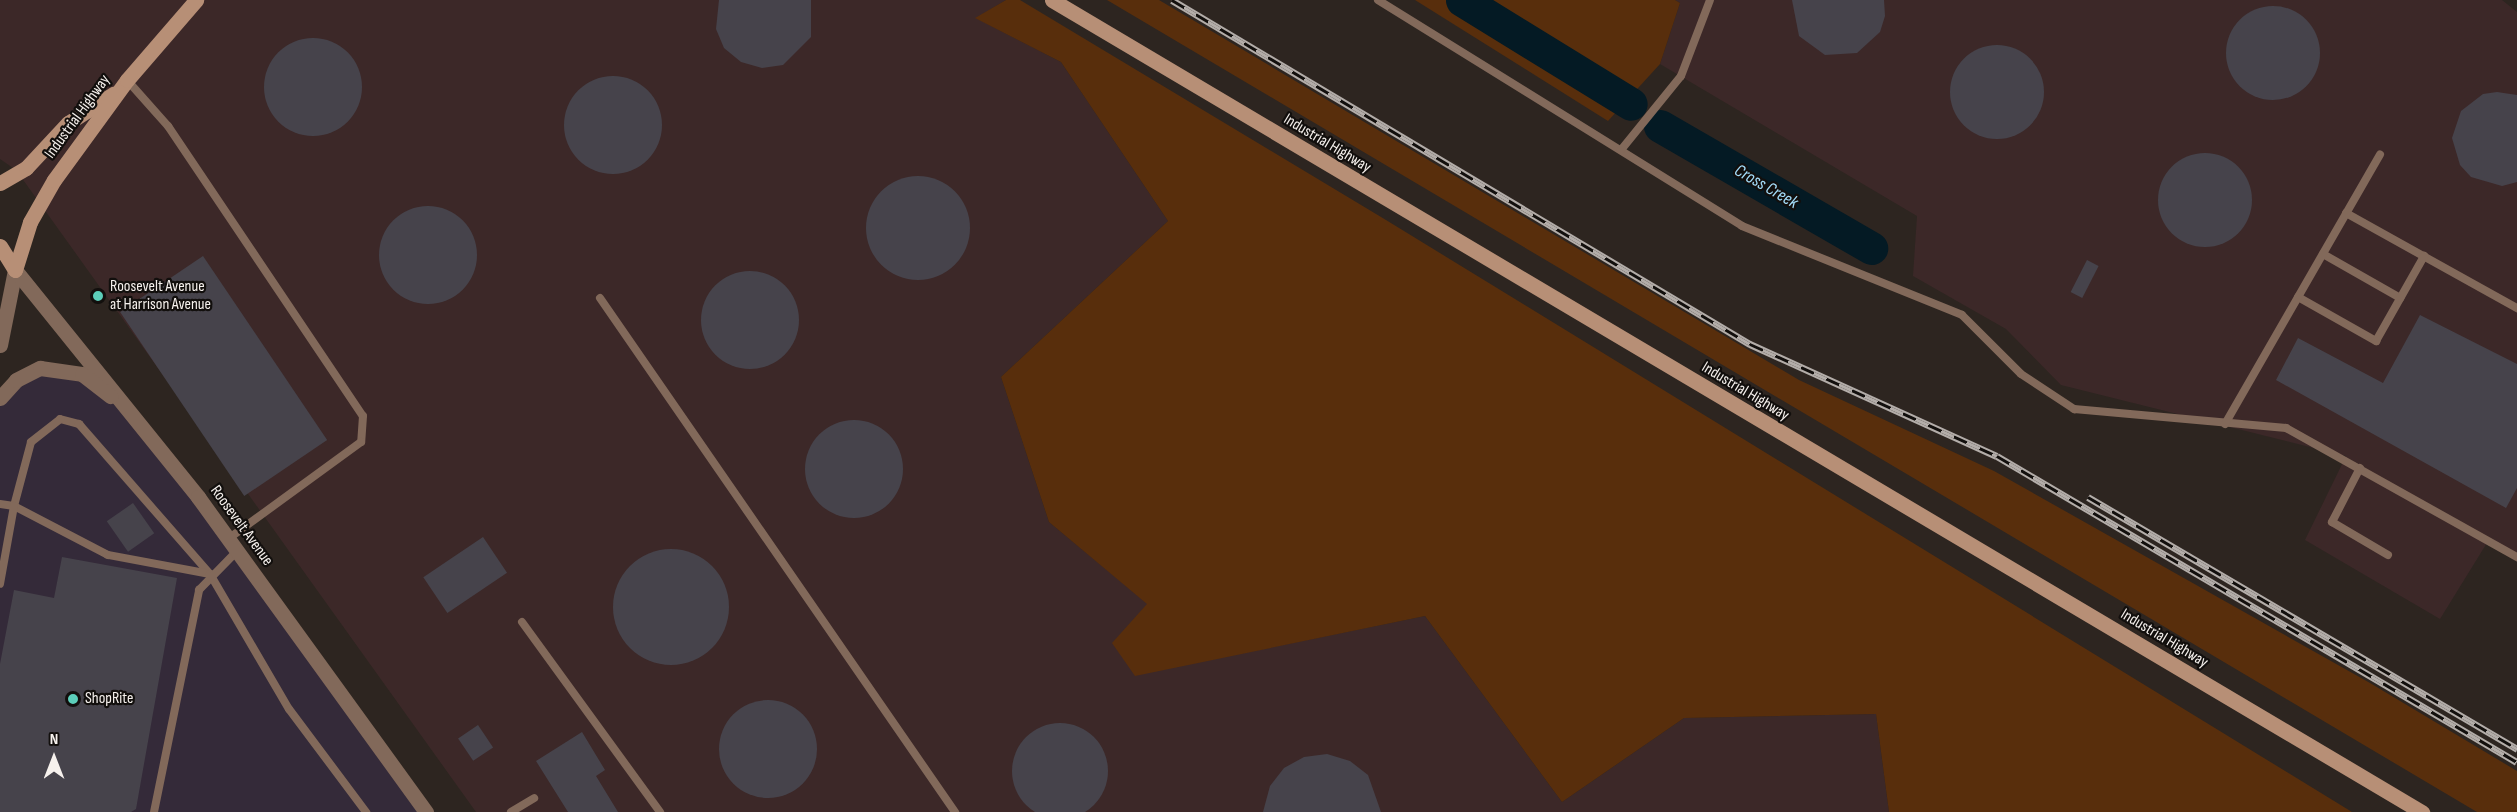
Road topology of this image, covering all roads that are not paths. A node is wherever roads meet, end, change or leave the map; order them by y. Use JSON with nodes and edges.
{"nodes":[{"id":1,"x":196,"y":0,"type":"edge"},
{"id":2,"x":1052,"y":0,"type":"edge"},
{"id":3,"x":1378,"y":0,"type":"edge"},
{"id":4,"x":1710,"y":0,"type":"edge"},
{"id":5,"x":124,"y":85,"type":"junction"},
{"id":6,"x":1621,"y":150,"type":"junction"},
{"id":7,"x":2380,"y":154,"type":"dead end"},
{"id":8,"x":0,"y":183,"type":"edge"},
{"id":9,"x":2346,"y":213,"type":"junction"},
{"id":10,"x":0,"y":246,"type":"edge"},
{"id":11,"x":2323,"y":254,"type":"junction"},
{"id":12,"x":2424,"y":256,"type":"junction"},
{"id":13,"x":0,"y":262,"type":"edge"},
{"id":14,"x":15,"y":270,"type":"junction"},
{"id":15,"x":2298,"y":297,"type":"junction"},
{"id":16,"x":600,"y":298,"type":"dead end"},
{"id":17,"x":2400,"y":298,"type":"junction"},
{"id":18,"x":2517,"y":308,"type":"edge"},
{"id":19,"x":0,"y":345,"type":"edge"},
{"id":20,"x":0,"y":398,"type":"edge"},
{"id":21,"x":131,"y":411,"type":"junction"},
{"id":22,"x":2225,"y":424,"type":"junction"},
{"id":23,"x":2360,"y":468,"type":"junction"},
{"id":24,"x":0,"y":504,"type":"edge"},
{"id":25,"x":14,"y":506,"type":"junction"},
{"id":26,"x":233,"y":545,"type":"junction"},
{"id":27,"x":2388,"y":555,"type":"dead end"},
{"id":28,"x":2517,"y":557,"type":"edge"},
{"id":29,"x":210,"y":574,"type":"junction"},
{"id":30,"x":0,"y":584,"type":"edge"},
{"id":31,"x":522,"y":622,"type":"dead end"},
{"id":32,"x":534,"y":798,"type":"dead end"},
{"id":33,"x":154,"y":812,"type":"edge"},
{"id":34,"x":366,"y":812,"type":"edge"},
{"id":35,"x":426,"y":812,"type":"edge"},
{"id":36,"x":511,"y":812,"type":"edge"},
{"id":37,"x":660,"y":812,"type":"edge"},
{"id":38,"x":955,"y":812,"type":"edge"},
{"id":39,"x":2422,"y":812,"type":"edge"}],
"edges":[{"from":1,"to":5,"type":"main road","name":"Industrial Highway"},
{"from":2,"to":39,"type":"main road","name":"Industrial Highway"},
{"from":3,"to":6,"type":"lane"},
{"from":4,"to":6,"type":"lane"},
{"from":5,"to":8,"type":"main road"},
{"from":5,"to":14,"type":"main road","name":"Industrial Highway"},
{"from":5,"to":26,"type":"lane"},
{"from":6,"to":22,"type":"lane"},
{"from":7,"to":9,"type":"lane"},
{"from":9,"to":11,"type":"lane"},
{"from":9,"to":12,"type":"lane"},
{"from":10,"to":14,"type":"main road","name":"Roosevelt Avenue"},
{"from":11,"to":15,"type":"lane"},
{"from":11,"to":17,"type":"lane"},
{"from":12,"to":17,"type":"lane"},
{"from":12,"to":18,"type":"lane"},
{"from":13,"to":14,"type":"main road","name":"Roosevelt Avenue"},
{"from":14,"to":19,"type":"street"},
{"from":14,"to":21,"type":"street","name":"Roosevelt Avenue"},
{"from":15,"to":17,"type":"lane"},
{"from":15,"to":22,"type":"lane"},
{"from":16,"to":38,"type":"lane"},
{"from":20,"to":21,"type":"street"},
{"from":21,"to":26,"type":"street","name":"Roosevelt Avenue"},
{"from":22,"to":23,"type":"lane"},
{"from":23,"to":27,"type":"lane"},
{"from":23,"to":28,"type":"lane"},
{"from":24,"to":25,"type":"lane"},
{"from":25,"to":29,"type":"lane"},
{"from":25,"to":29,"type":"lane"},
{"from":25,"to":30,"type":"lane"},
{"from":26,"to":29,"type":"lane"},
{"from":26,"to":35,"type":"street","name":"Roosevelt Avenue"},
{"from":29,"to":33,"type":"lane"},
{"from":29,"to":34,"type":"lane"},
{"from":31,"to":37,"type":"lane"},
{"from":32,"to":36,"type":"lane"}]}
